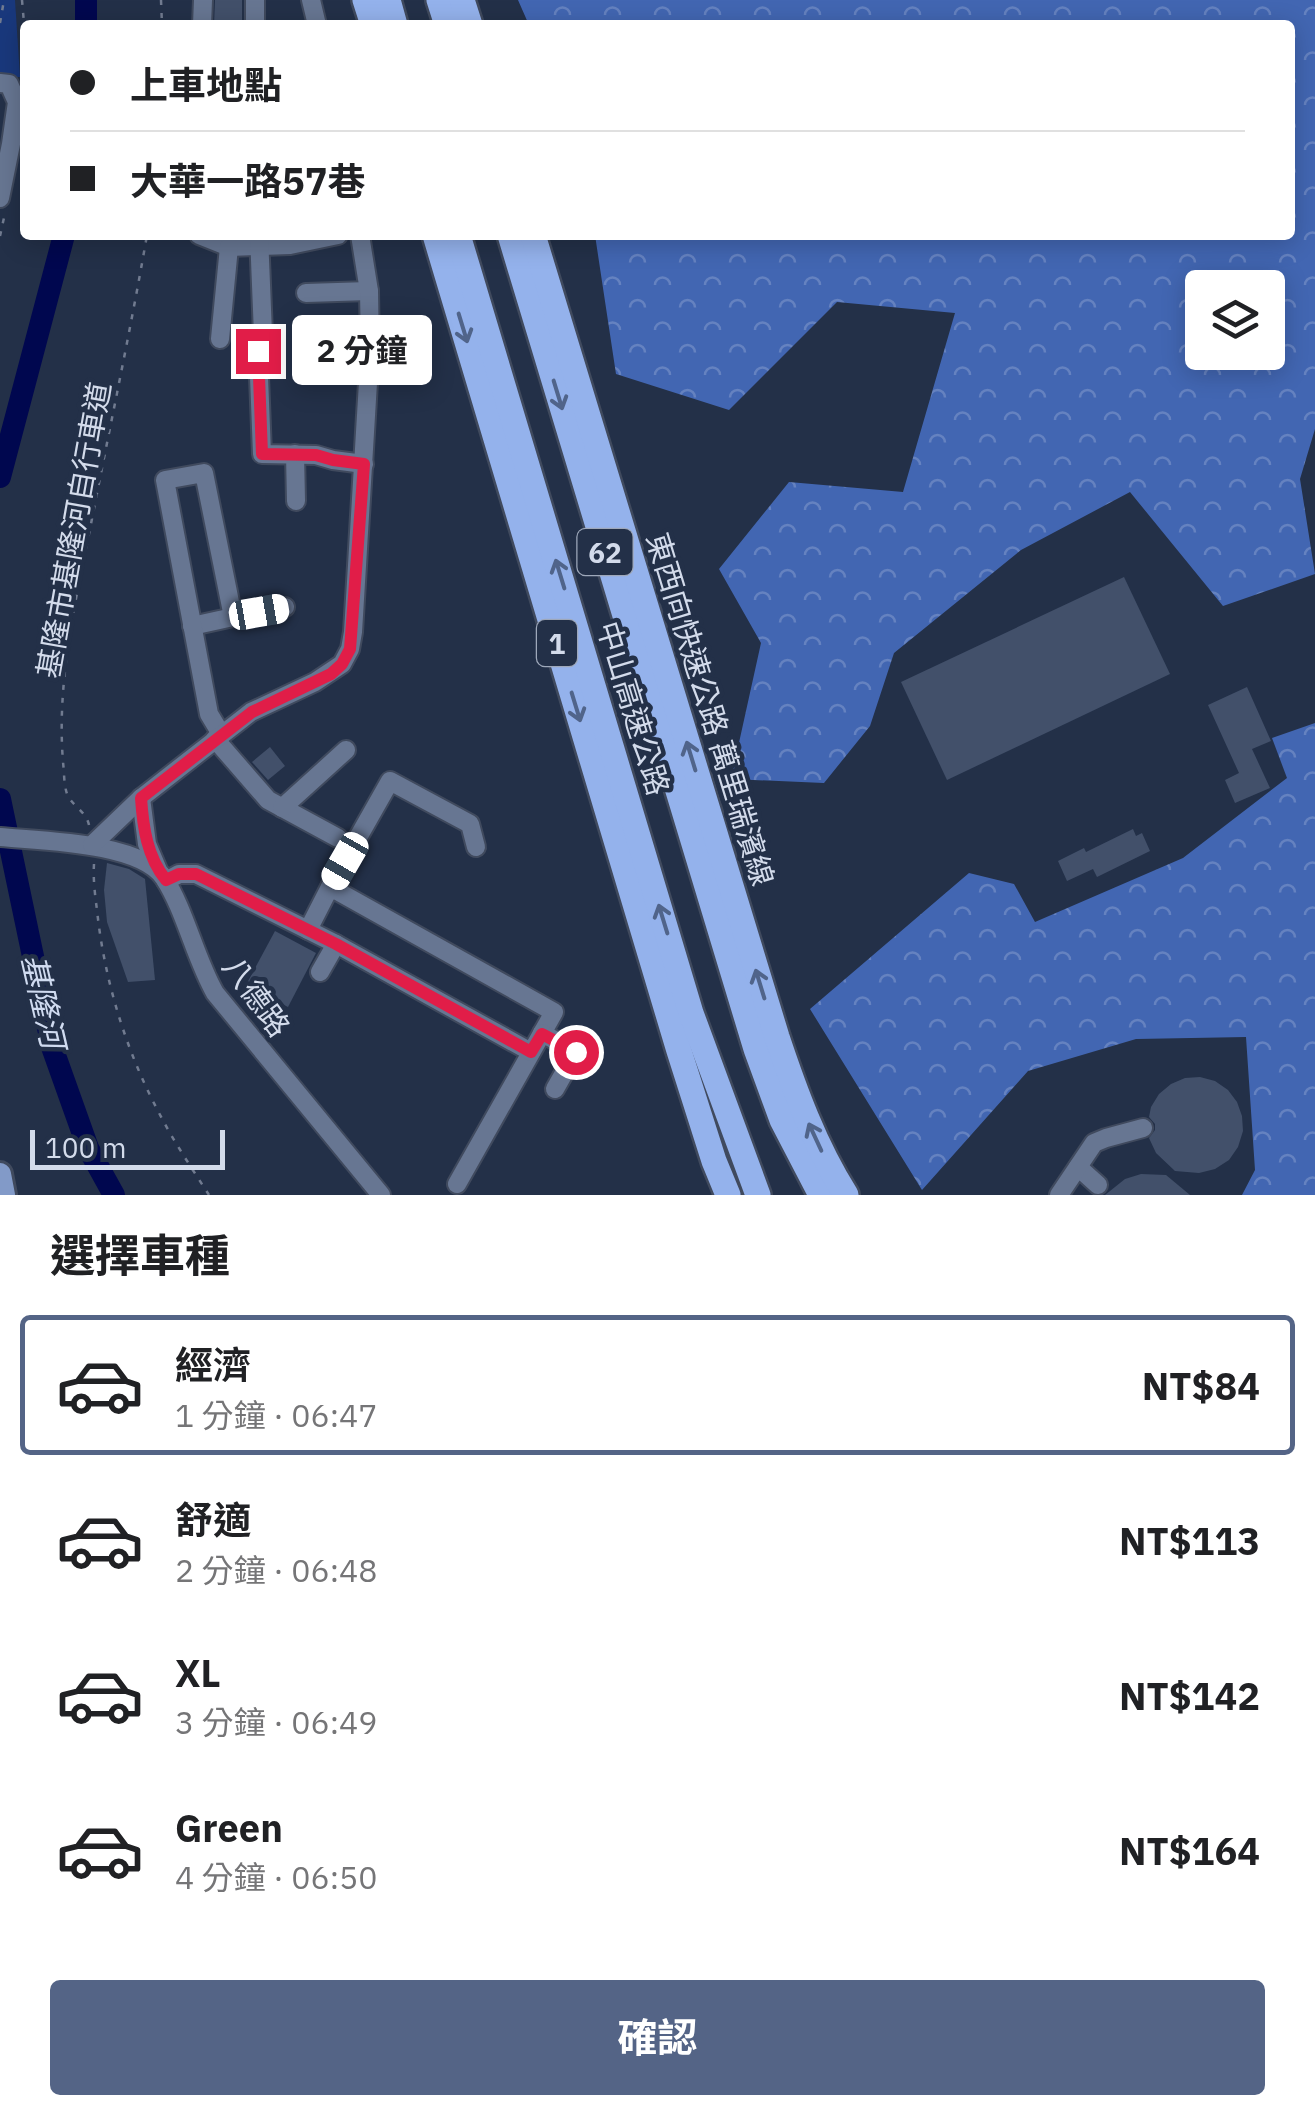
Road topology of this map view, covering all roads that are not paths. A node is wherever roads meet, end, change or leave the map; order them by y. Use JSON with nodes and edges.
{"nodes":[{"id":1,"x":0,"y":82,"type":"edge"},
{"id":2,"x":0,"y":198,"type":"edge"},
{"id":3,"x":212,"y":240,"type":"edge"},
{"id":4,"x":259,"y":240,"type":"edge"},
{"id":5,"x":311,"y":240,"type":"edge"},
{"id":6,"x":361,"y":240,"type":"edge"},
{"id":7,"x":436,"y":240,"type":"edge"},
{"id":8,"x":459,"y":240,"type":"edge"},
{"id":9,"x":511,"y":240,"type":"edge"},
{"id":10,"x":536,"y":240,"type":"edge"},
{"id":11,"x":229,"y":247,"type":"junction"},
{"id":12,"x":369,"y":291,"type":"junction"},
{"id":13,"x":306,"y":292,"type":"dead end"},
{"id":14,"x":220,"y":339,"type":"dead end"},
{"id":15,"x":306,"y":344,"type":"dead end"},
{"id":16,"x":370,"y":349,"type":"junction"},
{"id":17,"x":294,"y":454,"type":"junction"},
{"id":18,"x":364,"y":464,"type":"junction"},
{"id":19,"x":296,"y":501,"type":"dead end"},
{"id":20,"x":284,"y":607,"type":"dead end"},
{"id":21,"x":233,"y":616,"type":"junction"},
{"id":22,"x":192,"y":626,"type":"junction"},
{"id":23,"x":218,"y":736,"type":"junction"},
{"id":24,"x":346,"y":750,"type":"dead end"},
{"id":25,"x":141,"y":798,"type":"junction"},
{"id":26,"x":282,"y":808,"type":"junction"},
{"id":27,"x":0,"y":837,"type":"edge"},
{"id":28,"x":338,"y":838,"type":"dead end"},
{"id":29,"x":92,"y":845,"type":"junction"},
{"id":30,"x":476,"y":847,"type":"dead end"},
{"id":31,"x":162,"y":875,"type":"junction"},
{"id":32,"x":330,"y":887,"type":"junction"},
{"id":33,"x":308,"y":930,"type":"junction"},
{"id":34,"x":336,"y":944,"type":"junction"},
{"id":35,"x":320,"y":972,"type":"dead end"},
{"id":36,"x":691,"y":1012,"type":"junction"},
{"id":37,"x":542,"y":1034,"type":"junction"},
{"id":38,"x":679,"y":1051,"type":"junction"},
{"id":39,"x":531,"y":1052,"type":"junction"},
{"id":40,"x":781,"y":1085,"type":"junction"},
{"id":41,"x":555,"y":1089,"type":"dead end"},
{"id":42,"x":1143,"y":1128,"type":"dead end"},
{"id":43,"x":1078,"y":1166,"type":"junction"},
{"id":44,"x":0,"y":1174,"type":"edge"},
{"id":45,"x":458,"y":1184,"type":"dead end"},
{"id":46,"x":1098,"y":1185,"type":"dead end"},
{"id":47,"x":4,"y":1195,"type":"edge"},
{"id":48,"x":381,"y":1195,"type":"edge"},
{"id":49,"x":713,"y":1195,"type":"edge"},
{"id":50,"x":728,"y":1195,"type":"edge"},
{"id":51,"x":758,"y":1195,"type":"edge"},
{"id":52,"x":772,"y":1195,"type":"edge"},
{"id":53,"x":821,"y":1195,"type":"edge"},
{"id":54,"x":846,"y":1195,"type":"edge"},
{"id":55,"x":1058,"y":1195,"type":"edge"}],
"edges":[{"from":1,"to":2,"type":"street"},
{"from":3,"to":11,"type":"street"},
{"from":4,"to":5,"type":"street"},
{"from":4,"to":11,"type":"street"},
{"from":4,"to":17,"type":"street"},
{"from":6,"to":12,"type":"street"},
{"from":7,"to":38,"type":"highway","name":"中山高速公路","number":"1","one_way":true},
{"from":36,"to":8,"type":"highway","name":"中山高速公路","number":"1","one_way":true},
{"from":9,"to":40,"type":"highway","name":"東西向快速公路 萬里瑞濱線","number":"62","one_way":true},
{"from":40,"to":10,"type":"highway","name":"東西向快速公路 萬里瑞濱線","number":"62","one_way":true},
{"from":11,"to":14,"type":"street"},
{"from":12,"to":13,"type":"street"},
{"from":12,"to":16,"type":"street"},
{"from":15,"to":16,"type":"street"},
{"from":16,"to":18,"type":"street"},
{"from":17,"to":18,"type":"street"},
{"from":17,"to":19,"type":"street"},
{"from":18,"to":23,"type":"street"},
{"from":20,"to":21,"type":"street"},
{"from":21,"to":22,"type":"street"},
{"from":21,"to":22,"type":"street"},
{"from":22,"to":23,"type":"street"},
{"from":23,"to":25,"type":"street"},
{"from":23,"to":26,"type":"street"},
{"from":24,"to":26,"type":"street"},
{"from":25,"to":29,"type":"street"},
{"from":25,"to":31,"type":"street","name":"八德路"},
{"from":26,"to":28,"type":"street"},
{"from":27,"to":29,"type":"street"},
{"from":29,"to":31,"type":"street"},
{"from":30,"to":32,"type":"street"},
{"from":31,"to":33,"type":"street"},
{"from":31,"to":48,"type":"street","name":"八德路"},
{"from":32,"to":33,"type":"street"},
{"from":32,"to":37,"type":"street"},
{"from":33,"to":34,"type":"street"},
{"from":34,"to":35,"type":"street"},
{"from":34,"to":39,"type":"street"},
{"from":36,"to":51,"type":"highway","name":"中山高速公路","number":"1"},
{"from":36,"to":52,"type":"highway"},
{"from":37,"to":39,"type":"street"},
{"from":37,"to":41,"type":"street"},
{"from":38,"to":49,"type":"highway"},
{"from":38,"to":50,"type":"highway","name":"中山高速公路","number":"1"},
{"from":39,"to":45,"type":"street"},
{"from":40,"to":53,"type":"highway","name":"東西向快速公路 萬里瑞濱線","number":"62"},
{"from":54,"to":40,"type":"highway","name":"東西向快速公路 萬里瑞濱線","number":"62","one_way":true},
{"from":42,"to":43,"type":"street"},
{"from":43,"to":46,"type":"street"},
{"from":43,"to":55,"type":"street"},
{"from":44,"to":47,"type":"main road"}]}
